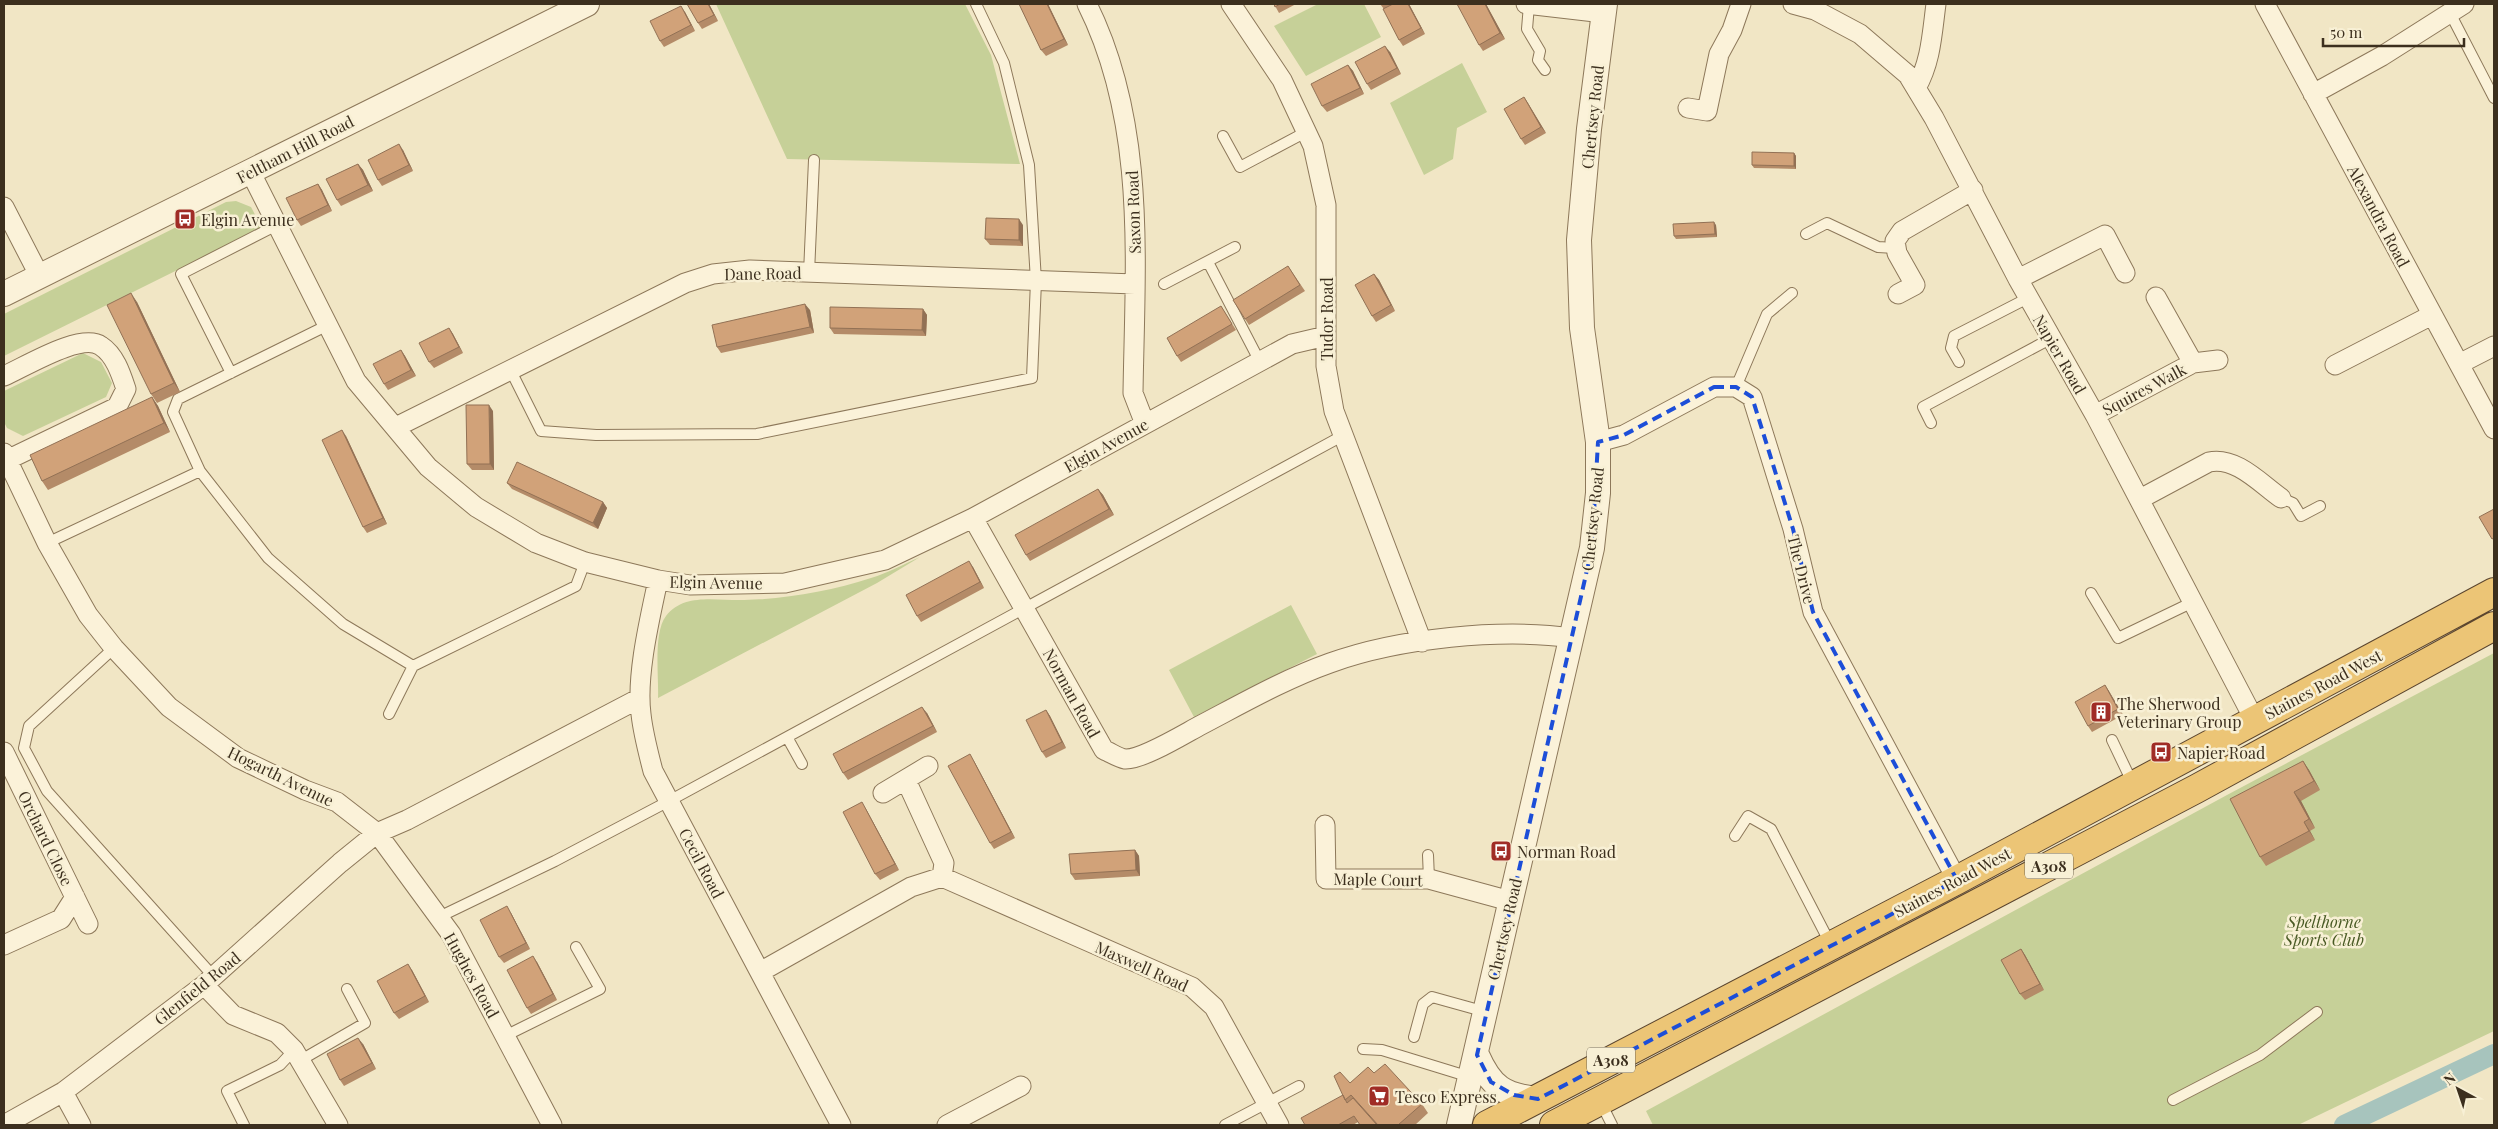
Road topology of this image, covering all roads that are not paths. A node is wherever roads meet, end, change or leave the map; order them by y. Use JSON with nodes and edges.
{"nodes":[{"id":1,"x":587,"y":4,"type":"edge"},
{"id":2,"x":976,"y":4,"type":"edge"},
{"id":3,"x":1087,"y":4,"type":"edge"},
{"id":4,"x":1231,"y":4,"type":"edge"},
{"id":5,"x":1741,"y":4,"type":"edge"},
{"id":6,"x":1793,"y":4,"type":"edge"},
{"id":7,"x":1936,"y":4,"type":"edge"},
{"id":8,"x":2264,"y":4,"type":"edge"},
{"id":9,"x":1527,"y":5,"type":"edge"},
{"id":10,"x":2457,"y":8,"type":"edge"},
{"id":11,"x":1605,"y":9,"type":"edge"},
{"id":12,"x":1545,"y":70,"type":"dead end"},
{"id":13,"x":1916,"y":88,"type":"junction"},
{"id":14,"x":2313,"y":94,"type":"junction"},
{"id":15,"x":2494,"y":98,"type":"edge"},
{"id":16,"x":1688,"y":108,"type":"dead end"},
{"id":17,"x":1306,"y":132,"type":"junction"},
{"id":18,"x":1222,"y":136,"type":"dead end"},
{"id":19,"x":814,"y":160,"type":"dead end"},
{"id":20,"x":250,"y":171,"type":"junction"},
{"id":21,"x":1973,"y":190,"type":"junction"},
{"id":22,"x":4,"y":207,"type":"edge"},
{"id":23,"x":276,"y":226,"type":"junction"},
{"id":24,"x":1806,"y":234,"type":"dead end"},
{"id":25,"x":1235,"y":247,"type":"dead end"},
{"id":26,"x":1895,"y":248,"type":"junction"},
{"id":27,"x":1208,"y":262,"type":"junction"},
{"id":28,"x":809,"y":272,"type":"junction"},
{"id":29,"x":2125,"y":273,"type":"dead end"},
{"id":30,"x":38,"y":275,"type":"junction"},
{"id":31,"x":2018,"y":278,"type":"junction"},
{"id":32,"x":1036,"y":281,"type":"junction"},
{"id":33,"x":1134,"y":284,"type":"junction"},
{"id":34,"x":1164,"y":284,"type":"dead end"},
{"id":35,"x":1792,"y":293,"type":"dead end"},
{"id":36,"x":4,"y":294,"type":"edge"},
{"id":37,"x":1898,"y":294,"type":"dead end"},
{"id":38,"x":2156,"y":297,"type":"dead end"},
{"id":39,"x":2028,"y":298,"type":"junction"},
{"id":40,"x":2432,"y":315,"type":"junction"},
{"id":41,"x":326,"y":326,"type":"junction"},
{"id":42,"x":1326,"y":336,"type":"junction"},
{"id":43,"x":2050,"y":339,"type":"junction"},
{"id":44,"x":2494,"y":346,"type":"edge"},
{"id":45,"x":2218,"y":360,"type":"dead end"},
{"id":46,"x":1260,"y":362,"type":"junction"},
{"id":47,"x":1959,"y":362,"type":"dead end"},
{"id":48,"x":2194,"y":363,"type":"junction"},
{"id":49,"x":2459,"y":364,"type":"junction"},
{"id":50,"x":2335,"y":365,"type":"dead end"},
{"id":51,"x":510,"y":369,"type":"junction"},
{"id":52,"x":231,"y":373,"type":"junction"},
{"id":53,"x":4,"y":376,"type":"edge"},
{"id":54,"x":1736,"y":387,"type":"junction"},
{"id":55,"x":2095,"y":415,"type":"junction"},
{"id":56,"x":1931,"y":423,"type":"dead end"},
{"id":57,"x":1145,"y":424,"type":"junction"},
{"id":58,"x":396,"y":427,"type":"junction"},
{"id":59,"x":2494,"y":429,"type":"edge"},
{"id":60,"x":1344,"y":436,"type":"junction"},
{"id":61,"x":1598,"y":442,"type":"junction"},
{"id":62,"x":5,"y":457,"type":"edge"},
{"id":63,"x":200,"y":470,"type":"junction"},
{"id":64,"x":2281,"y":498,"type":"joint"},
{"id":65,"x":2140,"y":499,"type":"junction"},
{"id":66,"x":2320,"y":506,"type":"dead end"},
{"id":67,"x":973,"y":518,"type":"junction"},
{"id":68,"x":48,"y":543,"type":"junction"},
{"id":69,"x":585,"y":562,"type":"junction"},
{"id":70,"x":658,"y":580,"type":"junction"},
{"id":71,"x":2494,"y":592,"type":"edge"},
{"id":72,"x":2092,"y":593,"type":"dead end"},
{"id":73,"x":2193,"y":602,"type":"junction"},
{"id":74,"x":1024,"y":609,"type":"junction"},
{"id":75,"x":2494,"y":626,"type":"edge"},
{"id":76,"x":1573,"y":638,"type":"junction"},
{"id":77,"x":1422,"y":642,"type":"junction"},
{"id":78,"x":114,"y":648,"type":"junction"},
{"id":79,"x":413,"y":666,"type":"junction"},
{"id":80,"x":640,"y":698,"type":"junction"},
{"id":81,"x":389,"y":714,"type":"dead end"},
{"id":82,"x":2255,"y":721,"type":"junction"},
{"id":83,"x":788,"y":737,"type":"junction"},
{"id":84,"x":2112,"y":740,"type":"dead end"},
{"id":85,"x":4,"y":752,"type":"edge"},
{"id":86,"x":802,"y":764,"type":"dead end"},
{"id":87,"x":928,"y":766,"type":"dead end"},
{"id":88,"x":906,"y":780,"type":"junction"},
{"id":89,"x":2134,"y":786,"type":"junction"},
{"id":90,"x":883,"y":793,"type":"dead end"},
{"id":91,"x":669,"y":801,"type":"junction"},
{"id":92,"x":1325,"y":826,"type":"dead end"},
{"id":93,"x":377,"y":833,"type":"junction"},
{"id":94,"x":1735,"y":836,"type":"dead end"},
{"id":95,"x":1428,"y":855,"type":"dead end"},
{"id":96,"x":942,"y":877,"type":"junction"},
{"id":97,"x":1429,"y":879,"type":"junction"},
{"id":98,"x":1957,"y":880,"type":"junction"},
{"id":99,"x":75,"y":897,"type":"junction"},
{"id":100,"x":1510,"y":901,"type":"junction"},
{"id":101,"x":439,"y":917,"type":"junction"},
{"id":102,"x":88,"y":924,"type":"dead end"},
{"id":103,"x":4,"y":945,"type":"edge"},
{"id":104,"x":1831,"y":945,"type":"junction"},
{"id":105,"x":576,"y":947,"type":"dead end"},
{"id":106,"x":760,"y":972,"type":"junction"},
{"id":107,"x":209,"y":981,"type":"junction"},
{"id":108,"x":347,"y":989,"type":"dead end"},
{"id":109,"x":1486,"y":1012,"type":"junction"},
{"id":110,"x":2317,"y":1012,"type":"dead end"},
{"id":111,"x":505,"y":1036,"type":"junction"},
{"id":112,"x":1414,"y":1037,"type":"dead end"},
{"id":113,"x":1363,"y":1049,"type":"dead end"},
{"id":114,"x":297,"y":1055,"type":"junction"},
{"id":115,"x":1474,"y":1066,"type":"junction"},
{"id":116,"x":1021,"y":1086,"type":"dead end"},
{"id":117,"x":1299,"y":1086,"type":"dead end"},
{"id":118,"x":63,"y":1092,"type":"junction"},
{"id":119,"x":1538,"y":1098,"type":"junction"},
{"id":120,"x":1600,"y":1100,"type":"junction"},
{"id":121,"x":2174,"y":1100,"type":"dead end"},
{"id":122,"x":1267,"y":1104,"type":"junction"},
{"id":123,"x":4,"y":1125,"type":"edge"},
{"id":124,"x":81,"y":1125,"type":"edge"},
{"id":125,"x":244,"y":1125,"type":"edge"},
{"id":126,"x":338,"y":1125,"type":"edge"},
{"id":127,"x":551,"y":1125,"type":"edge"},
{"id":128,"x":841,"y":1125,"type":"edge"},
{"id":129,"x":946,"y":1125,"type":"edge"},
{"id":130,"x":1225,"y":1125,"type":"edge"},
{"id":131,"x":1279,"y":1125,"type":"edge"},
{"id":132,"x":1459,"y":1125,"type":"edge"},
{"id":133,"x":1487,"y":1125,"type":"edge"},
{"id":134,"x":1554,"y":1125,"type":"edge"},
{"id":135,"x":1612,"y":1125,"type":"edge"}],
"edges":[{"from":1,"to":20,"type":"street","name":"Feltham Hill Road"},
{"from":2,"to":32,"type":"lane"},
{"from":3,"to":33,"type":"street","name":"Saxon Road"},
{"from":4,"to":17,"type":"street","name":"Tudor Road"},
{"from":5,"to":16,"type":"street"},
{"from":6,"to":13,"type":"street","name":"Napier Road"},
{"from":7,"to":13,"type":"street"},
{"from":8,"to":14,"type":"street","name":"Alexandra Road"},
{"from":9,"to":11,"type":"street"},
{"from":9,"to":12,"type":"lane"},
{"from":10,"to":14,"type":"street"},
{"from":10,"to":15,"type":"lane"},
{"from":11,"to":61,"type":"street","name":"Chertsey Road"},
{"from":13,"to":21,"type":"street","name":"Napier Road"},
{"from":14,"to":40,"type":"street","name":"Alexandra Road"},
{"from":17,"to":18,"type":"lane"},
{"from":17,"to":42,"type":"street","name":"Tudor Road"},
{"from":19,"to":28,"type":"lane"},
{"from":20,"to":23,"type":"street","name":"Elgin Avenue"},
{"from":20,"to":30,"type":"street","name":"Feltham Hill Road"},
{"from":21,"to":26,"type":"street"},
{"from":21,"to":31,"type":"street","name":"Napier Road"},
{"from":22,"to":30,"type":"street"},
{"from":23,"to":41,"type":"street","name":"Elgin Avenue"},
{"from":23,"to":52,"type":"lane"},
{"from":24,"to":26,"type":"lane"},
{"from":25,"to":27,"type":"lane"},
{"from":26,"to":37,"type":"street"},
{"from":27,"to":34,"type":"lane"},
{"from":27,"to":46,"type":"lane"},
{"from":28,"to":32,"type":"street","name":"Dane Road"},
{"from":28,"to":51,"type":"street","name":"Dane Road"},
{"from":29,"to":31,"type":"street"},
{"from":30,"to":36,"type":"street","name":"Feltham Hill Road"},
{"from":31,"to":39,"type":"street","name":"Napier Road"},
{"from":32,"to":33,"type":"street","name":"Dane Road"},
{"from":32,"to":51,"type":"lane"},
{"from":33,"to":57,"type":"street","name":"Saxon Road"},
{"from":35,"to":54,"type":"lane"},
{"from":38,"to":48,"type":"street","name":"Squires Walk"},
{"from":39,"to":43,"type":"street","name":"Napier Road"},
{"from":39,"to":47,"type":"lane"},
{"from":40,"to":49,"type":"street","name":"Alexandra Road"},
{"from":40,"to":50,"type":"street"},
{"from":41,"to":52,"type":"lane"},
{"from":41,"to":58,"type":"street","name":"Elgin Avenue"},
{"from":42,"to":46,"type":"street","name":"Elgin Avenue"},
{"from":42,"to":60,"type":"street","name":"Tudor Road"},
{"from":43,"to":55,"type":"street","name":"Napier Road"},
{"from":43,"to":56,"type":"lane"},
{"from":44,"to":49,"type":"street"},
{"from":45,"to":48,"type":"street","name":"Squires Walk"},
{"from":46,"to":57,"type":"street","name":"Elgin Avenue"},
{"from":48,"to":55,"type":"street","name":"Squires Walk"},
{"from":49,"to":59,"type":"street","name":"Alexandra Road"},
{"from":51,"to":58,"type":"street","name":"Dane Road"},
{"from":52,"to":63,"type":"lane"},
{"from":53,"to":62,"type":"street"},
{"from":54,"to":61,"type":"street"},
{"from":54,"to":98,"type":"street","name":"The Drive"},
{"from":55,"to":65,"type":"street","name":"Napier Road"},
{"from":57,"to":67,"type":"street","name":"Elgin Avenue"},
{"from":58,"to":69,"type":"street","name":"Elgin Avenue"},
{"from":60,"to":74,"type":"lane"},
{"from":60,"to":77,"type":"street","name":"Tudor Road"},
{"from":61,"to":76,"type":"street","name":"Chertsey Road"},
{"from":62,"to":68,"type":"street","name":"Hogarth Avenue"},
{"from":63,"to":68,"type":"lane"},
{"from":63,"to":79,"type":"lane"},
{"from":64,"to":65,"type":"street"},
{"from":64,"to":66,"type":"lane"},
{"from":65,"to":73,"type":"street","name":"Napier Road"},
{"from":67,"to":70,"type":"street","name":"Elgin Avenue"},
{"from":67,"to":74,"type":"street","name":"Norman Road"},
{"from":68,"to":78,"type":"street","name":"Hogarth Avenue"},
{"from":69,"to":70,"type":"street","name":"Elgin Avenue"},
{"from":69,"to":79,"type":"lane"},
{"from":70,"to":80,"type":"street","name":"Cecil Road"},
{"from":71,"to":82,"type":"highway","name":"Staines Road West","number":"A308"},
{"from":72,"to":73,"type":"lane"},
{"from":73,"to":82,"type":"street","name":"Napier Road"},
{"from":74,"to":77,"type":"street","name":"Norman Road"},
{"from":74,"to":83,"type":"lane"},
{"from":75,"to":120,"type":"highway","number":"A308"},
{"from":76,"to":77,"type":"street","name":"Norman Road"},
{"from":76,"to":100,"type":"street","name":"Chertsey Road"},
{"from":78,"to":93,"type":"street","name":"Hogarth Avenue"},
{"from":78,"to":107,"type":"lane"},
{"from":79,"to":81,"type":"lane"},
{"from":80,"to":91,"type":"street","name":"Cecil Road"},
{"from":80,"to":93,"type":"street"},
{"from":82,"to":89,"type":"highway","name":"Staines Road West","number":"A308"},
{"from":83,"to":86,"type":"lane"},
{"from":83,"to":91,"type":"lane"},
{"from":84,"to":89,"type":"lane"},
{"from":85,"to":99,"type":"street","name":"Orchard Close"},
{"from":87,"to":88,"type":"street"},
{"from":88,"to":90,"type":"street"},
{"from":88,"to":96,"type":"street"},
{"from":89,"to":98,"type":"highway","name":"Staines Road West","number":"A308"},
{"from":91,"to":101,"type":"lane"},
{"from":91,"to":106,"type":"street","name":"Cecil Road"},
{"from":92,"to":97,"type":"street","name":"Maple Court"},
{"from":93,"to":101,"type":"street","name":"Hughes Road"},
{"from":93,"to":107,"type":"street","name":"Glenfield Road"},
{"from":94,"to":104,"type":"lane"},
{"from":95,"to":97,"type":"lane"},
{"from":96,"to":106,"type":"street"},
{"from":96,"to":122,"type":"street","name":"Maxwell Road"},
{"from":97,"to":100,"type":"street","name":"Maple Court"},
{"from":98,"to":104,"type":"highway","name":"Staines Road West","number":"A308"},
{"from":99,"to":102,"type":"street","name":"Orchard Close"},
{"from":99,"to":103,"type":"street","name":"Orchard Close"},
{"from":100,"to":109,"type":"street","name":"Chertsey Road"},
{"from":101,"to":111,"type":"street","name":"Hughes Road"},
{"from":104,"to":119,"type":"highway","name":"Staines Road West","number":"A308"},
{"from":105,"to":111,"type":"lane"},
{"from":106,"to":128,"type":"street","name":"Cecil Road"},
{"from":107,"to":114,"type":"street"},
{"from":107,"to":118,"type":"street","name":"Glenfield Road"},
{"from":108,"to":114,"type":"lane"},
{"from":109,"to":112,"type":"lane"},
{"from":109,"to":115,"type":"street","name":"Chertsey Road"},
{"from":110,"to":121,"type":"lane"},
{"from":111,"to":127,"type":"street","name":"Hughes Road"},
{"from":113,"to":115,"type":"lane"},
{"from":114,"to":125,"type":"lane"},
{"from":114,"to":126,"type":"street"},
{"from":115,"to":119,"type":"street"},
{"from":115,"to":132,"type":"street","name":"Chertsey Road"},
{"from":116,"to":129,"type":"street"},
{"from":117,"to":122,"type":"lane"},
{"from":118,"to":123,"type":"street","name":"Glenfield Road"},
{"from":118,"to":124,"type":"street"},
{"from":119,"to":133,"type":"highway","name":"Staines Road West","number":"A308"},
{"from":120,"to":134,"type":"highway","number":"A308"},
{"from":120,"to":135,"type":"lane"},
{"from":122,"to":130,"type":"lane"},
{"from":122,"to":131,"type":"street","name":"Maxwell Road"}]}
